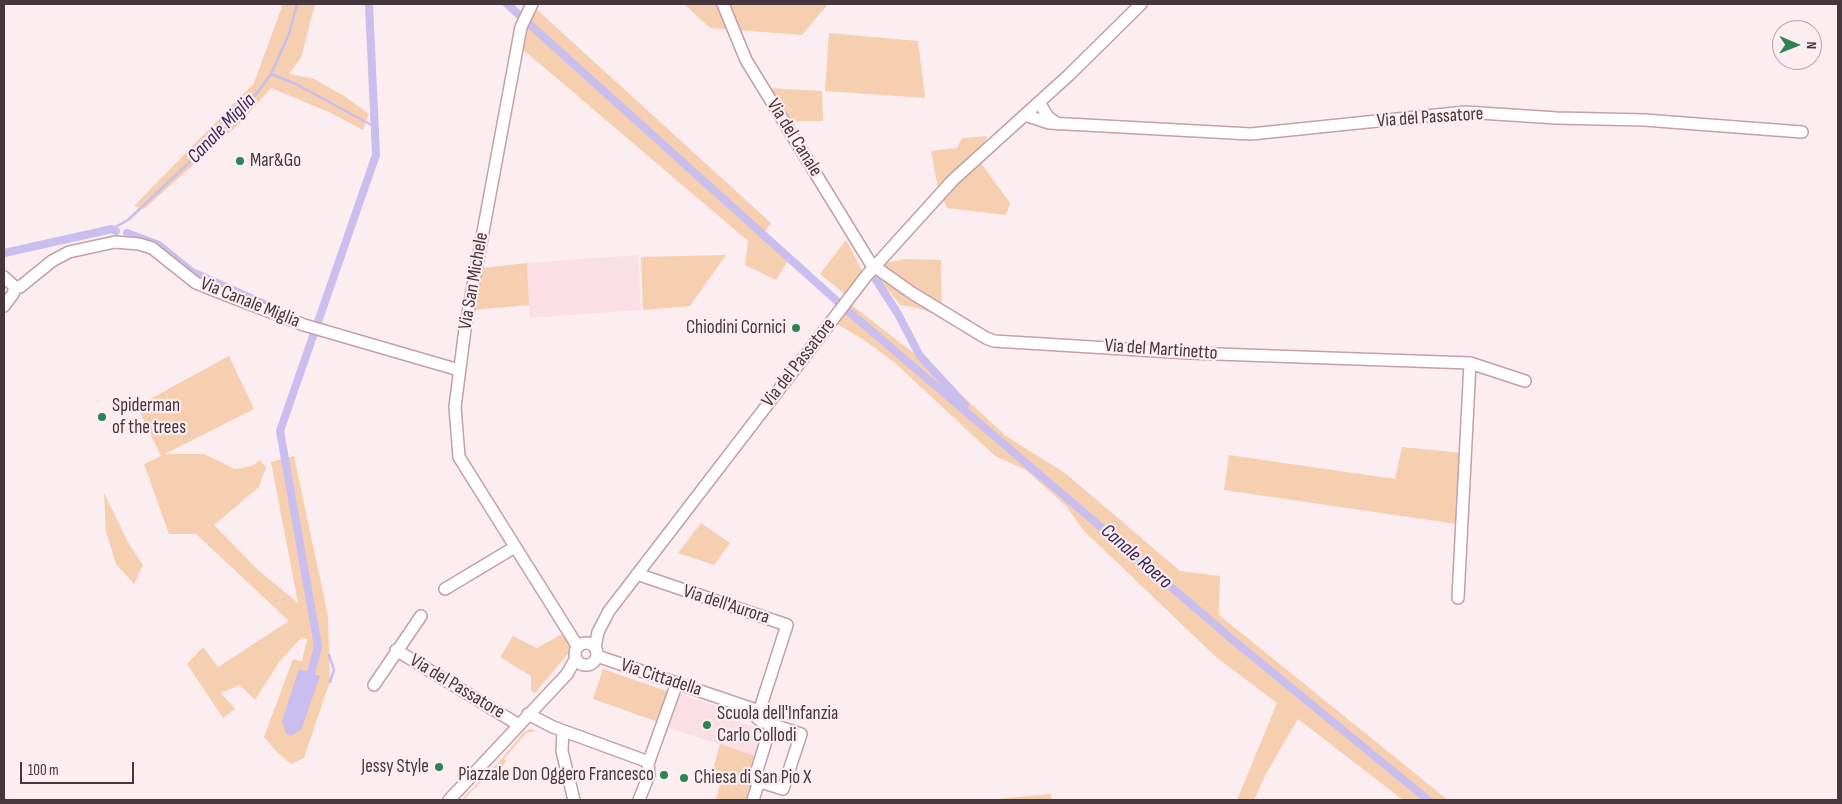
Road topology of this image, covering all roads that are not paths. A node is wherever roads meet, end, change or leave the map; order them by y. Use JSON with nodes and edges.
{"nodes":[{"id":1,"x":532,"y":4,"type":"edge"},
{"id":2,"x":723,"y":4,"type":"edge"},
{"id":3,"x":1141,"y":4,"type":"edge"},
{"id":4,"x":1040,"y":102,"type":"junction"},
{"id":5,"x":1025,"y":115,"type":"junction"},
{"id":6,"x":1058,"y":124,"type":"junction"},
{"id":7,"x":1802,"y":132,"type":"dead end"},
{"id":8,"x":874,"y":267,"type":"junction"},
{"id":9,"x":4,"y":277,"type":"edge"},
{"id":10,"x":15,"y":287,"type":"junction"},
{"id":11,"x":4,"y":306,"type":"edge"},
{"id":12,"x":1470,"y":364,"type":"junction"},
{"id":13,"x":459,"y":370,"type":"junction"},
{"id":14,"x":1525,"y":381,"type":"dead end"},
{"id":15,"x":515,"y":547,"type":"junction"},
{"id":16,"x":637,"y":574,"type":"junction"},
{"id":17,"x":446,"y":589,"type":"dead end"},
{"id":18,"x":1458,"y":598,"type":"dead end"},
{"id":19,"x":422,"y":616,"type":"dead end"},
{"id":20,"x":396,"y":650,"type":"junction"},
{"id":21,"x":586,"y":653,"type":"junction"},
{"id":22,"x":676,"y":683,"type":"junction"},
{"id":23,"x":374,"y":685,"type":"dead end"},
{"id":24,"x":759,"y":711,"type":"junction"},
{"id":25,"x":528,"y":714,"type":"junction"},
{"id":26,"x":519,"y":724,"type":"junction"},
{"id":27,"x":772,"y":725,"type":"junction"},
{"id":28,"x":563,"y":731,"type":"junction"},
{"id":29,"x":648,"y":764,"type":"junction"},
{"id":30,"x":759,"y":781,"type":"junction"},
{"id":31,"x":449,"y":800,"type":"edge"},
{"id":32,"x":574,"y":800,"type":"edge"},
{"id":33,"x":639,"y":800,"type":"edge"},
{"id":34,"x":753,"y":800,"type":"edge"}],
"edges":[{"from":1,"to":13,"type":"street","name":"Via San Michele"},
{"from":2,"to":8,"type":"street","name":"Via del Canale"},
{"from":3,"to":4,"type":"street","name":"Via del Passatore"},
{"from":4,"to":5,"type":"street","name":"Via del Passatore"},
{"from":4,"to":6,"type":"street"},
{"from":5,"to":6,"type":"street","name":"Via del Passatore"},
{"from":5,"to":8,"type":"street","name":"Via del Passatore"},
{"from":6,"to":7,"type":"street","name":"Via del Passatore"},
{"from":8,"to":12,"type":"street","name":"Via del Martinetto"},
{"from":8,"to":16,"type":"street","name":"Via del Passatore"},
{"from":9,"to":10,"type":"street"},
{"from":10,"to":11,"type":"street"},
{"from":10,"to":13,"type":"street","name":"Via Canale Miglia"},
{"from":12,"to":14,"type":"street","name":"Via del Martinetto"},
{"from":12,"to":18,"type":"street"},
{"from":13,"to":15,"type":"street","name":"Via San Michele"},
{"from":15,"to":17,"type":"street"},
{"from":15,"to":21,"type":"street","name":"Via San Michele"},
{"from":16,"to":21,"type":"street","name":"Via del Passatore"},
{"from":16,"to":24,"type":"street","name":"Via dell'Aurora"},
{"from":19,"to":20,"type":"street","name":"Via del Passatore"},
{"from":20,"to":23,"type":"street","name":"Via del Passatore"},
{"from":20,"to":26,"type":"street","name":"Via del Passatore"},
{"from":21,"to":22,"type":"street","name":"Via Cittadella"},
{"from":21,"to":25,"type":"street","name":"Via del Passatore"},
{"from":22,"to":24,"type":"street","name":"Via Cittadella"},
{"from":22,"to":29,"type":"street"},
{"from":24,"to":27,"type":"street","name":"Via Cittadella"},
{"from":25,"to":26,"type":"street","name":"Via del Passatore"},
{"from":25,"to":28,"type":"street"},
{"from":26,"to":31,"type":"street","name":"Via del Passatore"},
{"from":27,"to":30,"type":"street"},
{"from":27,"to":30,"type":"street","name":"Via Cittadella"},
{"from":28,"to":29,"type":"street"},
{"from":28,"to":32,"type":"street"},
{"from":29,"to":33,"type":"street"},
{"from":30,"to":34,"type":"street"}]}
